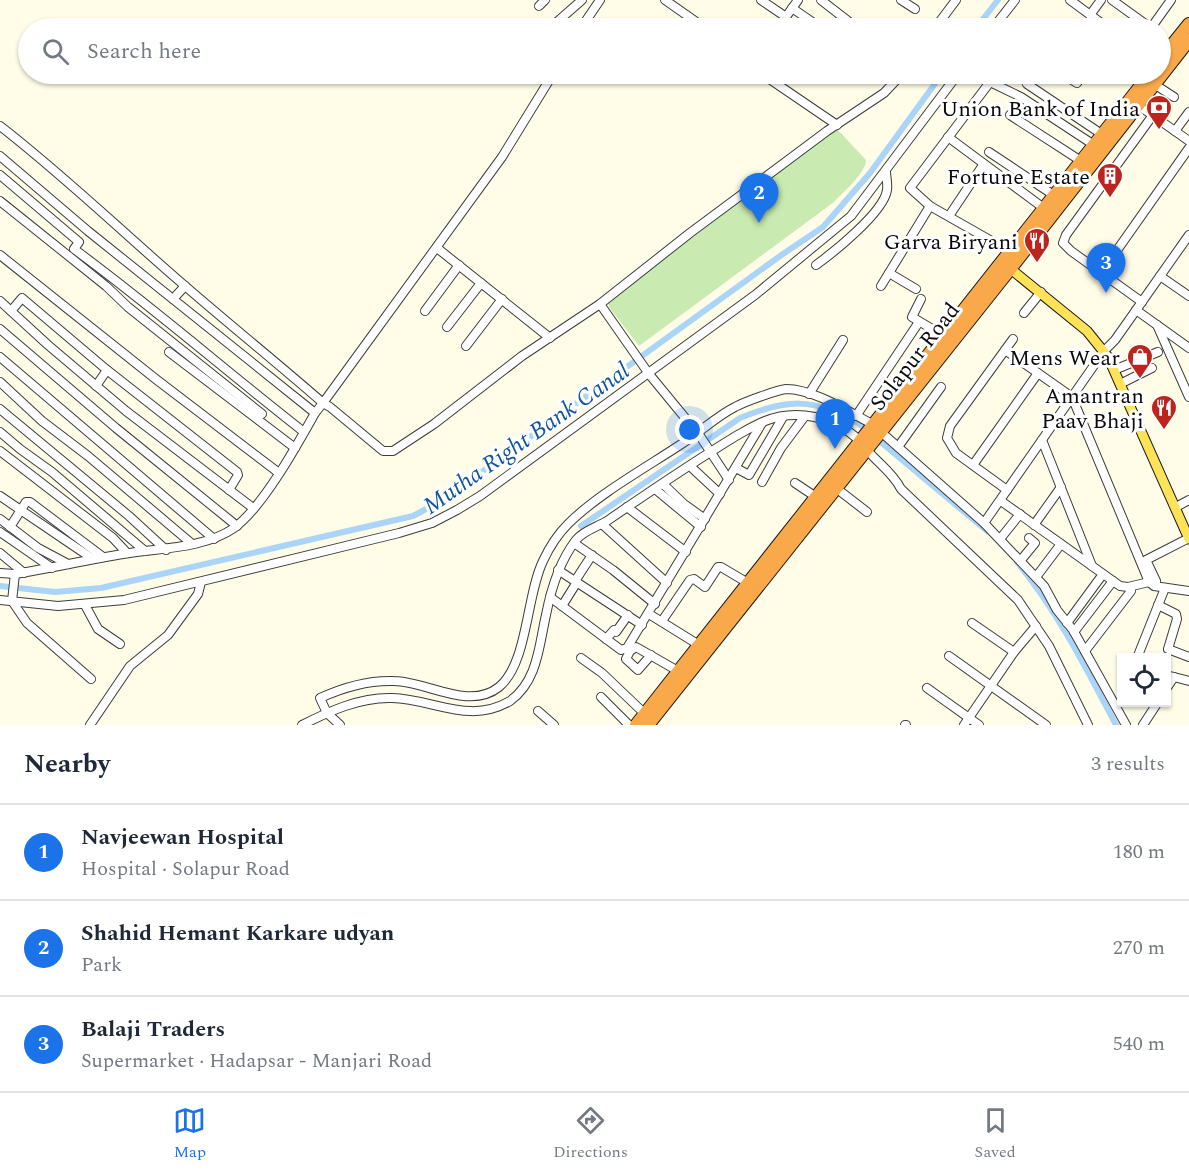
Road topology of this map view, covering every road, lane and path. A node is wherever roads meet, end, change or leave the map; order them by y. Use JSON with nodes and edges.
{"nodes":[{"id":1,"x":582,"y":0,"type":"edge"},
{"id":2,"x":600,"y":0,"type":"edge"},
{"id":3,"x":665,"y":0,"type":"edge"},
{"id":4,"x":761,"y":0,"type":"edge"},
{"id":5,"x":798,"y":0,"type":"edge"},
{"id":6,"x":821,"y":0,"type":"edge"},
{"id":7,"x":901,"y":0,"type":"edge"},
{"id":8,"x":956,"y":0,"type":"edge"},
{"id":9,"x":1015,"y":0,"type":"edge"},
{"id":10,"x":1071,"y":0,"type":"edge"},
{"id":11,"x":1101,"y":0,"type":"edge"},
{"id":12,"x":1112,"y":0,"type":"edge"},
{"id":13,"x":1171,"y":0,"type":"edge"},
{"id":14,"x":792,"y":8,"type":"junction"},
{"id":15,"x":915,"y":9,"type":"dead end"},
{"id":16,"x":1090,"y":15,"type":"junction"},
{"id":17,"x":786,"y":17,"type":"joint"},
{"id":18,"x":561,"y":18,"type":"edge"},
{"id":19,"x":588,"y":18,"type":"edge"},
{"id":20,"x":691,"y":18,"type":"edge"},
{"id":21,"x":806,"y":18,"type":"edge"},
{"id":22,"x":844,"y":18,"type":"edge"},
{"id":23,"x":942,"y":18,"type":"edge"},
{"id":24,"x":1001,"y":18,"type":"edge"},
{"id":25,"x":1092,"y":18,"type":"edge"},
{"id":26,"x":1137,"y":18,"type":"edge"},
{"id":27,"x":1158,"y":18,"type":"edge"},
{"id":28,"x":1189,"y":24,"type":"edge"},
{"id":29,"x":1189,"y":40,"type":"edge"},
{"id":30,"x":1171,"y":47,"type":"edge"},
{"id":31,"x":1171,"y":59,"type":"edge"},
{"id":32,"x":547,"y":84,"type":"edge"},
{"id":33,"x":777,"y":84,"type":"edge"},
{"id":34,"x":893,"y":84,"type":"edge"},
{"id":35,"x":950,"y":84,"type":"edge"},
{"id":36,"x":988,"y":84,"type":"edge"},
{"id":37,"x":994,"y":84,"type":"edge"},
{"id":38,"x":1027,"y":84,"type":"dead end"},
{"id":39,"x":1148,"y":84,"type":"edge"},
{"id":40,"x":1149,"y":84,"type":"edge"},
{"id":41,"x":1158,"y":84,"type":"edge"},
{"id":42,"x":1174,"y":98,"type":"dead end"},
{"id":43,"x":1138,"y":105,"type":"junction"},
{"id":44,"x":1189,"y":112,"type":"edge"},
{"id":45,"x":1153,"y":115,"type":"junction"},
{"id":46,"x":1010,"y":116,"type":"dead end"},
{"id":47,"x":837,"y":125,"type":"junction"},
{"id":48,"x":0,"y":126,"type":"edge"},
{"id":49,"x":1175,"y":131,"type":"junction"},
{"id":50,"x":1102,"y":135,"type":"junction"},
{"id":51,"x":948,"y":137,"type":"junction"},
{"id":52,"x":1189,"y":141,"type":"edge"},
{"id":53,"x":1094,"y":146,"type":"junction"},
{"id":54,"x":1189,"y":148,"type":"edge"},
{"id":55,"x":988,"y":152,"type":"dead end"},
{"id":56,"x":0,"y":156,"type":"edge"},
{"id":57,"x":1081,"y":161,"type":"junction"},
{"id":58,"x":983,"y":165,"type":"junction"},
{"id":59,"x":885,"y":171,"type":"junction"},
{"id":60,"x":0,"y":175,"type":"edge"},
{"id":61,"x":1054,"y":196,"type":"junction"},
{"id":62,"x":0,"y":201,"type":"edge"},
{"id":63,"x":930,"y":206,"type":"junction"},
{"id":64,"x":1045,"y":209,"type":"junction"},
{"id":65,"x":949,"y":216,"type":"junction"},
{"id":66,"x":1189,"y":235,"type":"edge"},
{"id":67,"x":1186,"y":245,"type":"edge"},
{"id":68,"x":437,"y":248,"type":"junction"},
{"id":69,"x":0,"y":255,"type":"edge"},
{"id":70,"x":1008,"y":261,"type":"junction"},
{"id":71,"x":459,"y":265,"type":"junction"},
{"id":72,"x":816,"y":265,"type":"dead end"},
{"id":73,"x":889,"y":273,"type":"junction"},
{"id":74,"x":1101,"y":273,"type":"junction"},
{"id":75,"x":1160,"y":276,"type":"junction"},
{"id":76,"x":481,"y":283,"type":"junction"},
{"id":77,"x":184,"y":286,"type":"junction"},
{"id":78,"x":881,"y":286,"type":"dead end"},
{"id":79,"x":916,"y":289,"type":"dead end"},
{"id":80,"x":1041,"y":292,"type":"junction"},
{"id":81,"x":1189,"y":296,"type":"edge"},
{"id":82,"x":173,"y":299,"type":"junction"},
{"id":83,"x":502,"y":299,"type":"junction"},
{"id":84,"x":921,"y":299,"type":"dead end"},
{"id":85,"x":0,"y":301,"type":"edge"},
{"id":86,"x":1142,"y":302,"type":"junction"},
{"id":87,"x":600,"y":304,"type":"junction"},
{"id":88,"x":1136,"y":310,"type":"junction"},
{"id":89,"x":11,"y":311,"type":"junction"},
{"id":90,"x":425,"y":311,"type":"dead end"},
{"id":91,"x":1024,"y":314,"type":"dead end"},
{"id":92,"x":919,"y":322,"type":"junction"},
{"id":93,"x":1157,"y":325,"type":"junction"},
{"id":94,"x":447,"y":327,"type":"dead end"},
{"id":95,"x":0,"y":329,"type":"edge"},
{"id":96,"x":944,"y":336,"type":"junction"},
{"id":97,"x":550,"y":338,"type":"junction"},
{"id":98,"x":1013,"y":339,"type":"dead end"},
{"id":99,"x":843,"y":340,"type":"dead end"},
{"id":100,"x":466,"y":346,"type":"dead end"},
{"id":101,"x":1189,"y":348,"type":"edge"},
{"id":102,"x":1005,"y":350,"type":"junction"},
{"id":103,"x":169,"y":351,"type":"dead end"},
{"id":104,"x":1104,"y":351,"type":"junction"},
{"id":105,"x":1158,"y":352,"type":"dead end"},
{"id":106,"x":0,"y":357,"type":"edge"},
{"id":107,"x":1152,"y":368,"type":"dead end"},
{"id":108,"x":107,"y":370,"type":"junction"},
{"id":109,"x":1114,"y":370,"type":"junction"},
{"id":110,"x":647,"y":372,"type":"junction"},
{"id":111,"x":1038,"y":373,"type":"junction"},
{"id":112,"x":0,"y":382,"type":"edge"},
{"id":113,"x":1120,"y":384,"type":"junction"},
{"id":114,"x":96,"y":386,"type":"junction"},
{"id":115,"x":941,"y":387,"type":"dead end"},
{"id":116,"x":809,"y":394,"type":"junction"},
{"id":117,"x":1072,"y":397,"type":"junction"},
{"id":118,"x":1189,"y":397,"type":"edge"},
{"id":119,"x":323,"y":403,"type":"junction"},
{"id":120,"x":0,"y":409,"type":"edge"},
{"id":121,"x":315,"y":412,"type":"junction"},
{"id":122,"x":262,"y":414,"type":"dead end"},
{"id":123,"x":805,"y":416,"type":"junction"},
{"id":124,"x":856,"y":416,"type":"junction"},
{"id":125,"x":783,"y":417,"type":"junction"},
{"id":126,"x":763,"y":422,"type":"junction"},
{"id":127,"x":877,"y":429,"type":"junction"},
{"id":128,"x":0,"y":432,"type":"edge"},
{"id":129,"x":304,"y":432,"type":"junction"},
{"id":130,"x":699,"y":435,"type":"junction"},
{"id":131,"x":1042,"y":440,"type":"junction"},
{"id":132,"x":865,"y":444,"type":"junction"},
{"id":133,"x":898,"y":447,"type":"junction"},
{"id":134,"x":295,"y":448,"type":"junction"},
{"id":135,"x":708,"y":450,"type":"junction"},
{"id":136,"x":0,"y":451,"type":"edge"},
{"id":137,"x":52,"y":453,"type":"junction"},
{"id":138,"x":43,"y":465,"type":"junction"},
{"id":139,"x":973,"y":465,"type":"junction"},
{"id":140,"x":690,"y":466,"type":"junction"},
{"id":141,"x":736,"y":468,"type":"junction"},
{"id":142,"x":279,"y":473,"type":"junction"},
{"id":143,"x":729,"y":480,"type":"junction"},
{"id":144,"x":762,"y":482,"type":"dead end"},
{"id":145,"x":795,"y":483,"type":"dead end"},
{"id":146,"x":663,"y":484,"type":"junction"},
{"id":147,"x":69,"y":486,"type":"junction"},
{"id":148,"x":1061,"y":487,"type":"junction"},
{"id":149,"x":836,"y":488,"type":"junction"},
{"id":150,"x":655,"y":489,"type":"junction"},
{"id":151,"x":229,"y":490,"type":"junction"},
{"id":152,"x":1007,"y":490,"type":"junction"},
{"id":153,"x":720,"y":494,"type":"junction"},
{"id":154,"x":0,"y":496,"type":"edge"},
{"id":155,"x":60,"y":496,"type":"junction"},
{"id":156,"x":816,"y":497,"type":"junction"},
{"id":157,"x":1189,"y":500,"type":"edge"},
{"id":158,"x":1001,"y":501,"type":"junction"},
{"id":159,"x":627,"y":507,"type":"junction"},
{"id":160,"x":1176,"y":507,"type":"junction"},
{"id":161,"x":252,"y":508,"type":"junction"},
{"id":162,"x":20,"y":511,"type":"junction"},
{"id":163,"x":867,"y":512,"type":"dead end"},
{"id":164,"x":1020,"y":514,"type":"junction"},
{"id":165,"x":0,"y":519,"type":"edge"},
{"id":166,"x":703,"y":523,"type":"junction"},
{"id":167,"x":984,"y":523,"type":"junction"},
{"id":168,"x":602,"y":524,"type":"junction"},
{"id":169,"x":237,"y":525,"type":"junction"},
{"id":170,"x":1034,"y":525,"type":"junction"},
{"id":171,"x":10,"y":527,"type":"junction"},
{"id":172,"x":0,"y":532,"type":"edge"},
{"id":173,"x":1189,"y":537,"type":"edge"},
{"id":174,"x":1029,"y":538,"type":"dead end"},
{"id":175,"x":214,"y":539,"type":"junction"},
{"id":176,"x":1000,"y":539,"type":"junction"},
{"id":177,"x":190,"y":543,"type":"junction"},
{"id":178,"x":574,"y":543,"type":"junction"},
{"id":179,"x":1061,"y":544,"type":"junction"},
{"id":180,"x":166,"y":550,"type":"junction"},
{"id":181,"x":145,"y":551,"type":"junction"},
{"id":182,"x":686,"y":552,"type":"junction"},
{"id":183,"x":0,"y":553,"type":"edge"},
{"id":184,"x":127,"y":553,"type":"junction"},
{"id":185,"x":592,"y":555,"type":"junction"},
{"id":186,"x":103,"y":557,"type":"junction"},
{"id":187,"x":93,"y":559,"type":"junction"},
{"id":188,"x":1021,"y":560,"type":"junction"},
{"id":189,"x":68,"y":564,"type":"junction"},
{"id":190,"x":1092,"y":566,"type":"junction"},
{"id":191,"x":52,"y":568,"type":"junction"},
{"id":192,"x":558,"y":570,"type":"junction"},
{"id":193,"x":0,"y":573,"type":"edge"},
{"id":194,"x":24,"y":573,"type":"junction"},
{"id":195,"x":1103,"y":574,"type":"junction"},
{"id":196,"x":15,"y":577,"type":"junction"},
{"id":197,"x":1036,"y":577,"type":"junction"},
{"id":198,"x":576,"y":581,"type":"junction"},
{"id":199,"x":201,"y":582,"type":"junction"},
{"id":200,"x":1113,"y":582,"type":"junction"},
{"id":201,"x":1153,"y":582,"type":"junction"},
{"id":202,"x":667,"y":583,"type":"junction"},
{"id":203,"x":748,"y":583,"type":"junction"},
{"id":204,"x":1165,"y":588,"type":"junction"},
{"id":205,"x":1131,"y":591,"type":"dead end"},
{"id":206,"x":1189,"y":591,"type":"edge"},
{"id":207,"x":550,"y":597,"type":"junction"},
{"id":208,"x":13,"y":598,"type":"junction"},
{"id":209,"x":0,"y":600,"type":"edge"},
{"id":210,"x":655,"y":604,"type":"junction"},
{"id":211,"x":85,"y":605,"type":"junction"},
{"id":212,"x":1158,"y":605,"type":"junction"},
{"id":213,"x":562,"y":606,"type":"junction"},
{"id":214,"x":649,"y":614,"type":"junction"},
{"id":215,"x":628,"y":615,"type":"junction"},
{"id":216,"x":662,"y":621,"type":"junction"},
{"id":217,"x":972,"y":622,"type":"dead end"},
{"id":218,"x":1067,"y":623,"type":"junction"},
{"id":219,"x":642,"y":625,"type":"junction"},
{"id":220,"x":1036,"y":626,"type":"junction"},
{"id":221,"x":1074,"y":633,"type":"junction"},
{"id":222,"x":606,"y":639,"type":"junction"},
{"id":223,"x":120,"y":644,"type":"dead end"},
{"id":224,"x":699,"y":645,"type":"junction"},
{"id":225,"x":1085,"y":651,"type":"junction"},
{"id":226,"x":1014,"y":652,"type":"junction"},
{"id":227,"x":1139,"y":653,"type":"edge"},
{"id":228,"x":651,"y":655,"type":"dead end"},
{"id":229,"x":949,"y":656,"type":"dead end"},
{"id":230,"x":1189,"y":657,"type":"edge"},
{"id":231,"x":581,"y":658,"type":"dead end"},
{"id":232,"x":678,"y":671,"type":"junction"},
{"id":233,"x":1171,"y":676,"type":"edge"},
{"id":234,"x":91,"y":679,"type":"dead end"},
{"id":235,"x":1189,"y":681,"type":"edge"},
{"id":236,"x":991,"y":686,"type":"junction"},
{"id":237,"x":927,"y":688,"type":"dead end"},
{"id":238,"x":601,"y":697,"type":"dead end"},
{"id":239,"x":1155,"y":707,"type":"edge"},
{"id":240,"x":538,"y":711,"type":"dead end"},
{"id":241,"x":327,"y":713,"type":"junction"},
{"id":242,"x":646,"y":720,"type":"edge"},
{"id":243,"x":966,"y":721,"type":"edge"},
{"id":244,"x":90,"y":725,"type":"edge"},
{"id":245,"x":302,"y":725,"type":"edge"},
{"id":246,"x":340,"y":725,"type":"edge"},
{"id":247,"x":554,"y":725,"type":"edge"},
{"id":248,"x":629,"y":725,"type":"edge"},
{"id":249,"x":636,"y":725,"type":"edge"},
{"id":250,"x":979,"y":725,"type":"edge"},
{"id":251,"x":1046,"y":725,"type":"edge"},
{"id":252,"x":1088,"y":725,"type":"edge"},
{"id":253,"x":1126,"y":725,"type":"edge"},
{"id":254,"x":1143,"y":725,"type":"edge"}],
"edges":[{"from":1,"to":18,"type":"street"},
{"from":2,"to":19,"type":"street"},
{"from":3,"to":20,"type":"street"},
{"from":4,"to":17,"type":"street"},
{"from":5,"to":14,"type":"street"},
{"from":6,"to":22,"type":"street"},
{"from":7,"to":15,"type":"street"},
{"from":8,"to":23,"type":"street"},
{"from":9,"to":24,"type":"street"},
{"from":10,"to":16,"type":"street"},
{"from":11,"to":16,"type":"street"},
{"from":12,"to":26,"type":"street"},
{"from":13,"to":27,"type":"street"},
{"from":14,"to":17,"type":"street"},
{"from":14,"to":21,"type":"street"},
{"from":16,"to":25,"type":"street"},
{"from":28,"to":30,"type":"highway"},
{"from":29,"to":31,"type":"highway","name":"Solapur Road"},
{"from":32,"to":68,"type":"street"},
{"from":33,"to":47,"type":"street"},
{"from":34,"to":47,"type":"street"},
{"from":35,"to":59,"type":"street"},
{"from":36,"to":51,"type":"street"},
{"from":37,"to":53,"type":"street"},
{"from":38,"to":50,"type":"street"},
{"from":39,"to":50,"type":"highway","name":"Solapur Road"},
{"from":40,"to":43,"type":"highway","name":"Solapur Road"},
{"from":41,"to":42,"type":"street"},
{"from":43,"to":45,"type":"street"},
{"from":43,"to":70,"type":"highway","name":"Solapur Road"},
{"from":44,"to":49,"type":"street"},
{"from":45,"to":49,"type":"street"},
{"from":45,"to":74,"type":"street"},
{"from":46,"to":57,"type":"street"},
{"from":47,"to":87,"type":"street"},
{"from":48,"to":77,"type":"street"},
{"from":49,"to":52,"type":"street"},
{"from":50,"to":53,"type":"highway","name":"Solapur Road"},
{"from":51,"to":58,"type":"street"},
{"from":51,"to":63,"type":"street"},
{"from":53,"to":57,"type":"highway","name":"Solapur Road"},
{"from":54,"to":74,"type":"street"},
{"from":55,"to":61,"type":"street"},
{"from":56,"to":82,"type":"street"},
{"from":57,"to":61,"type":"highway","name":"Solapur Road"},
{"from":58,"to":64,"type":"street"},
{"from":58,"to":65,"type":"street"},
{"from":59,"to":72,"type":"street"},
{"from":59,"to":110,"type":"street"},
{"from":60,"to":129,"type":"street"},
{"from":61,"to":64,"type":"highway","name":"Solapur Road"},
{"from":62,"to":122,"type":"street"},
{"from":63,"to":65,"type":"street"},
{"from":63,"to":73,"type":"street"},
{"from":64,"to":70,"type":"highway","name":"Solapur Road"},
{"from":65,"to":70,"type":"street"},
{"from":66,"to":67,"type":"street"},
{"from":67,"to":75,"type":"street"},
{"from":68,"to":71,"type":"street"},
{"from":68,"to":119,"type":"street"},
{"from":69,"to":142,"type":"street"},
{"from":70,"to":80,"type":"main road"},
{"from":70,"to":96,"type":"highway","name":"Solapur Road"},
{"from":70,"to":127,"type":"highway","name":"Solapur Road"},
{"from":71,"to":76,"type":"street"},
{"from":71,"to":90,"type":"street"},
{"from":73,"to":78,"type":"street"},
{"from":73,"to":79,"type":"street"},
{"from":74,"to":86,"type":"street"},
{"from":75,"to":81,"type":"street"},
{"from":75,"to":86,"type":"street"},
{"from":76,"to":83,"type":"street"},
{"from":76,"to":94,"type":"street"},
{"from":77,"to":82,"type":"street"},
{"from":77,"to":119,"type":"street"},
{"from":80,"to":91,"type":"street"},
{"from":80,"to":104,"type":"main road"},
{"from":82,"to":121,"type":"street"},
{"from":83,"to":97,"type":"street"},
{"from":83,"to":100,"type":"street"},
{"from":84,"to":92,"type":"street"},
{"from":85,"to":89,"type":"street"},
{"from":86,"to":88,"type":"street"},
{"from":87,"to":97,"type":"street"},
{"from":87,"to":110,"type":"street"},
{"from":88,"to":93,"type":"street"},
{"from":88,"to":104,"type":"street"},
{"from":89,"to":108,"type":"street"},
{"from":89,"to":114,"type":"street"},
{"from":92,"to":96,"type":"street"},
{"from":92,"to":124,"type":"street"},
{"from":93,"to":101,"type":"street"},
{"from":93,"to":118,"type":"street"},
{"from":95,"to":169,"type":"street"},
{"from":96,"to":127,"type":"highway","name":"Solapur Road"},
{"from":97,"to":119,"type":"street"},
{"from":98,"to":102,"type":"street"},
{"from":99,"to":116,"type":"street"},
{"from":102,"to":111,"type":"street"},
{"from":102,"to":139,"type":"street"},
{"from":103,"to":134,"type":"street"},
{"from":104,"to":109,"type":"main road"},
{"from":104,"to":117,"type":"street"},
{"from":105,"to":109,"type":"street"},
{"from":106,"to":175,"type":"street"},
{"from":107,"to":113,"type":"street"},
{"from":108,"to":114,"type":"street"},
{"from":108,"to":151,"type":"street"},
{"from":109,"to":113,"type":"main road"},
{"from":110,"to":130,"type":"street"},
{"from":110,"to":199,"type":"street"},
{"from":111,"to":117,"type":"street"},
{"from":111,"to":139,"type":"street"},
{"from":112,"to":177,"type":"street"},
{"from":113,"to":160,"type":"main road"},
{"from":114,"to":151,"type":"street"},
{"from":115,"to":133,"type":"street"},
{"from":116,"to":124,"type":"street"},
{"from":116,"to":130,"type":"street"},
{"from":117,"to":131,"type":"street"},
{"from":117,"to":201,"type":"street"},
{"from":119,"to":121,"type":"street"},
{"from":120,"to":137,"type":"street"},
{"from":121,"to":129,"type":"street"},
{"from":123,"to":125,"type":"street"},
{"from":123,"to":132,"type":"street"},
{"from":123,"to":144,"type":"street"},
{"from":124,"to":127,"type":"street"},
{"from":125,"to":126,"type":"street"},
{"from":125,"to":141,"type":"street"},
{"from":126,"to":135,"type":"street"},
{"from":126,"to":141,"type":"street"},
{"from":127,"to":132,"type":"highway","name":"Solapur Road"},
{"from":127,"to":133,"type":"street"},
{"from":128,"to":138,"type":"street"},
{"from":129,"to":134,"type":"street"},
{"from":130,"to":135,"type":"street"},
{"from":130,"to":241,"type":"street"},
{"from":131,"to":148,"type":"street"},
{"from":131,"to":152,"type":"street"},
{"from":132,"to":149,"type":"highway","name":"Solapur Road"},
{"from":132,"to":156,"type":"highway","name":"Solapur Road"},
{"from":132,"to":220,"type":"street"},
{"from":133,"to":167,"type":"street"},
{"from":134,"to":142,"type":"street"},
{"from":135,"to":140,"type":"street"},
{"from":135,"to":143,"type":"street"},
{"from":136,"to":155,"type":"street"},
{"from":137,"to":138,"type":"street"},
{"from":137,"to":180,"type":"street"},
{"from":138,"to":147,"type":"street"},
{"from":139,"to":152,"type":"street"},
{"from":140,"to":146,"type":"street"},
{"from":140,"to":153,"type":"street"},
{"from":141,"to":143,"type":"street"},
{"from":142,"to":161,"type":"street"},
{"from":143,"to":153,"type":"street"},
{"from":145,"to":156,"type":"street"},
{"from":146,"to":150,"type":"street"},
{"from":146,"to":166,"type":"street"},
{"from":147,"to":155,"type":"street"},
{"from":147,"to":181,"type":"street"},
{"from":148,"to":170,"type":"street"},
{"from":148,"to":190,"type":"street"},
{"from":149,"to":163,"type":"street"},
{"from":149,"to":242,"type":"highway","name":"Solapur Road"},
{"from":150,"to":159,"type":"street"},
{"from":150,"to":166,"type":"street"},
{"from":151,"to":161,"type":"street"},
{"from":152,"to":158,"type":"street"},
{"from":153,"to":166,"type":"street"},
{"from":154,"to":162,"type":"street"},
{"from":155,"to":184,"type":"street"},
{"from":156,"to":203,"type":"highway","name":"Solapur Road"},
{"from":157,"to":160,"type":"street"},
{"from":158,"to":164,"type":"street"},
{"from":158,"to":167,"type":"street"},
{"from":159,"to":168,"type":"street"},
{"from":159,"to":182,"type":"street"},
{"from":160,"to":173,"type":"main road"},
{"from":161,"to":169,"type":"street"},
{"from":162,"to":171,"type":"street"},
{"from":162,"to":186,"type":"street"},
{"from":162,"to":187,"type":"street"},
{"from":164,"to":170,"type":"street"},
{"from":164,"to":176,"type":"street"},
{"from":165,"to":171,"type":"street"},
{"from":166,"to":182,"type":"street"},
{"from":167,"to":176,"type":"street"},
{"from":168,"to":178,"type":"street"},
{"from":168,"to":202,"type":"street"},
{"from":169,"to":175,"type":"street"},
{"from":170,"to":179,"type":"street"},
{"from":171,"to":189,"type":"street"},
{"from":172,"to":191,"type":"street"},
{"from":173,"to":201,"type":"street"},
{"from":174,"to":188,"type":"street"},
{"from":175,"to":177,"type":"street"},
{"from":176,"to":188,"type":"street"},
{"from":177,"to":180,"type":"street"},
{"from":178,"to":185,"type":"street"},
{"from":178,"to":192,"type":"street"},
{"from":179,"to":190,"type":"street"},
{"from":179,"to":197,"type":"street"},
{"from":180,"to":181,"type":"street"},
{"from":181,"to":184,"type":"street"},
{"from":182,"to":202,"type":"street"},
{"from":183,"to":194,"type":"street"},
{"from":184,"to":186,"type":"street"},
{"from":185,"to":198,"type":"street"},
{"from":185,"to":210,"type":"street"},
{"from":186,"to":187,"type":"street"},
{"from":187,"to":189,"type":"street"},
{"from":188,"to":197,"type":"street"},
{"from":189,"to":191,"type":"street"},
{"from":190,"to":195,"type":"street"},
{"from":191,"to":194,"type":"street"},
{"from":192,"to":198,"type":"street"},
{"from":192,"to":207,"type":"street"},
{"from":193,"to":196,"type":"street"},
{"from":194,"to":196,"type":"street"},
{"from":195,"to":200,"type":"street"},
{"from":195,"to":218,"type":"street"},
{"from":196,"to":208,"type":"street"},
{"from":197,"to":218,"type":"street"},
{"from":198,"to":213,"type":"street"},
{"from":198,"to":215,"type":"street"},
{"from":199,"to":211,"type":"street"},
{"from":199,"to":244,"type":"street"},
{"from":200,"to":201,"type":"street"},
{"from":200,"to":221,"type":"street"},
{"from":201,"to":204,"type":"street"},
{"from":202,"to":210,"type":"street"},
{"from":203,"to":216,"type":"street"},
{"from":203,"to":224,"type":"highway","name":"Solapur Road"},
{"from":204,"to":206,"type":"street"},
{"from":204,"to":212,"type":"street"},
{"from":205,"to":225,"type":"street"},
{"from":207,"to":213,"type":"street"},
{"from":207,"to":241,"type":"street"},
{"from":208,"to":209,"type":"street"},
{"from":208,"to":211,"type":"street"},
{"from":208,"to":234,"type":"street"},
{"from":210,"to":214,"type":"street"},
{"from":211,"to":223,"type":"street"},
{"from":212,"to":227,"type":"street"},
{"from":212,"to":230,"type":"street"},
{"from":213,"to":222,"type":"street"},
{"from":214,"to":216,"type":"street"},
{"from":214,"to":219,"type":"street"},
{"from":215,"to":219,"type":"street"},
{"from":215,"to":222,"type":"street"},
{"from":216,"to":224,"type":"street"},
{"from":217,"to":226,"type":"street"},
{"from":218,"to":221,"type":"street"},
{"from":219,"to":222,"type":"street"},
{"from":220,"to":226,"type":"street"},
{"from":220,"to":252,"type":"street"},
{"from":221,"to":225,"type":"street"},
{"from":224,"to":232,"type":"highway","name":"Solapur Road"},
{"from":225,"to":253,"type":"street"},
{"from":226,"to":236,"type":"street"},
{"from":228,"to":232,"type":"street"},
{"from":229,"to":236,"type":"street"},
{"from":231,"to":242,"type":"street"},
{"from":232,"to":242,"type":"highway","name":"Solapur Road"},
{"from":233,"to":235,"type":"street"},
{"from":236,"to":243,"type":"street"},
{"from":236,"to":251,"type":"street"},
{"from":237,"to":243,"type":"street"},
{"from":238,"to":248,"type":"street"},
{"from":239,"to":254,"type":"street"},
{"from":240,"to":247,"type":"street"},
{"from":241,"to":245,"type":"street"},
{"from":241,"to":246,"type":"street"},
{"from":242,"to":249,"type":"highway","name":"Solapur Road"},
{"from":243,"to":250,"type":"street"}]}
